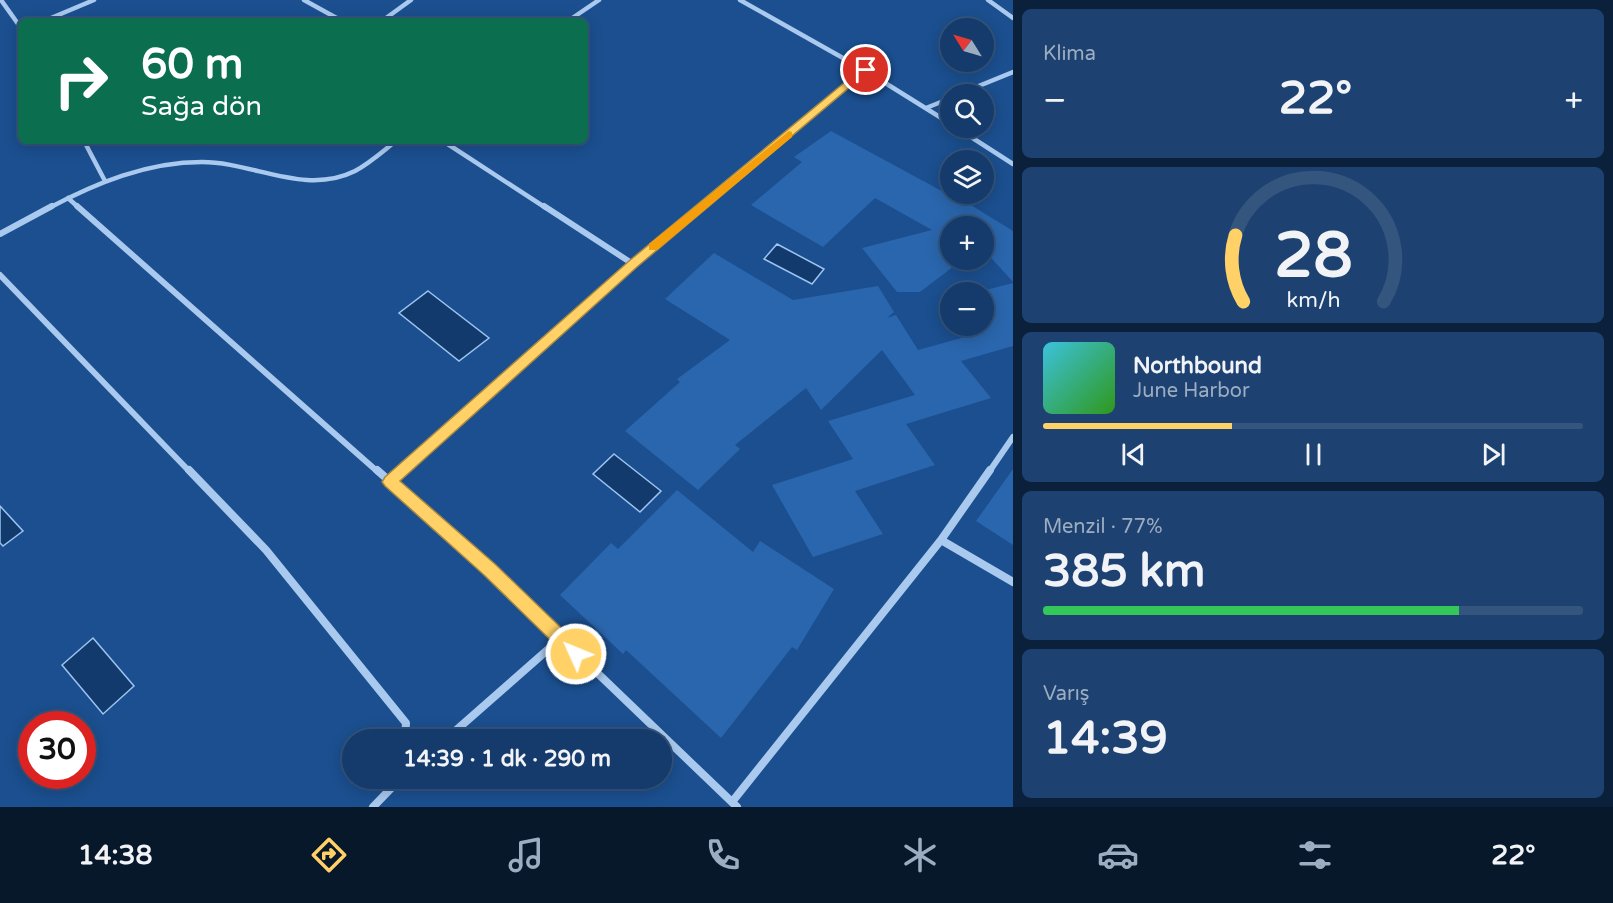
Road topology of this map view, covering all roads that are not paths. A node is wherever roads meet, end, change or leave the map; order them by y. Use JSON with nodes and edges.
{"nodes":[{"id":1,"x":1,"y":0,"type":"edge"},
{"id":2,"x":94,"y":0,"type":"edge"},
{"id":3,"x":304,"y":0,"type":"edge"},
{"id":4,"x":411,"y":0,"type":"edge"},
{"id":5,"x":598,"y":0,"type":"edge"},
{"id":6,"x":740,"y":0,"type":"edge"},
{"id":7,"x":988,"y":0,"type":"edge"},
{"id":8,"x":51,"y":18,"type":"edge"},
{"id":9,"x":337,"y":18,"type":"edge"},
{"id":10,"x":386,"y":18,"type":"edge"},
{"id":11,"x":572,"y":18,"type":"edge"},
{"id":12,"x":1013,"y":18,"type":"edge"},
{"id":13,"x":18,"y":24,"type":"edge"},
{"id":14,"x":866,"y":70,"type":"junction"},
{"id":15,"x":1013,"y":72,"type":"edge"},
{"id":16,"x":984,"y":84,"type":"edge"},
{"id":17,"x":940,"y":102,"type":"edge"},
{"id":18,"x":926,"y":108,"type":"junction"},
{"id":19,"x":940,"y":117,"type":"edge"},
{"id":20,"x":973,"y":138,"type":"edge"},
{"id":21,"x":86,"y":144,"type":"edge"},
{"id":22,"x":392,"y":144,"type":"edge"},
{"id":23,"x":448,"y":144,"type":"edge"},
{"id":24,"x":1013,"y":164,"type":"edge"},
{"id":25,"x":105,"y":181,"type":"junction"},
{"id":26,"x":68,"y":198,"type":"junction"},
{"id":27,"x":0,"y":234,"type":"edge"},
{"id":28,"x":633,"y":264,"type":"junction"},
{"id":29,"x":0,"y":275,"type":"edge"},
{"id":30,"x":1013,"y":437,"type":"edge"},
{"id":31,"x":390,"y":482,"type":"junction"},
{"id":32,"x":941,"y":540,"type":"junction"},
{"id":33,"x":1013,"y":582,"type":"edge"},
{"id":34,"x":561,"y":638,"type":"junction"},
{"id":35,"x":406,"y":729,"type":"edge"},
{"id":36,"x":458,"y":729,"type":"edge"},
{"id":37,"x":390,"y":789,"type":"edge"},
{"id":38,"x":735,"y":805,"type":"edge"},
{"id":39,"x":373,"y":807,"type":"edge"}],
"edges":[{"from":1,"to":13,"type":"street"},
{"from":2,"to":8,"type":"street"},
{"from":3,"to":9,"type":"street"},
{"from":4,"to":10,"type":"street"},
{"from":5,"to":11,"type":"street"},
{"from":6,"to":14,"type":"street"},
{"from":7,"to":12,"type":"street"},
{"from":14,"to":18,"type":"street"},
{"from":14,"to":28,"type":"street"},
{"from":15,"to":16,"type":"street"},
{"from":17,"to":18,"type":"street"},
{"from":18,"to":19,"type":"street"},
{"from":20,"to":24,"type":"street"},
{"from":21,"to":25,"type":"street"},
{"from":22,"to":25,"type":"street"},
{"from":23,"to":28,"type":"street"},
{"from":25,"to":26,"type":"street"},
{"from":26,"to":27,"type":"street"},
{"from":26,"to":31,"type":"street"},
{"from":28,"to":31,"type":"street"},
{"from":29,"to":35,"type":"street"},
{"from":30,"to":32,"type":"street"},
{"from":31,"to":34,"type":"street"},
{"from":32,"to":33,"type":"street"},
{"from":32,"to":38,"type":"street"},
{"from":34,"to":36,"type":"street"},
{"from":34,"to":38,"type":"street"},
{"from":37,"to":39,"type":"street"}]}
